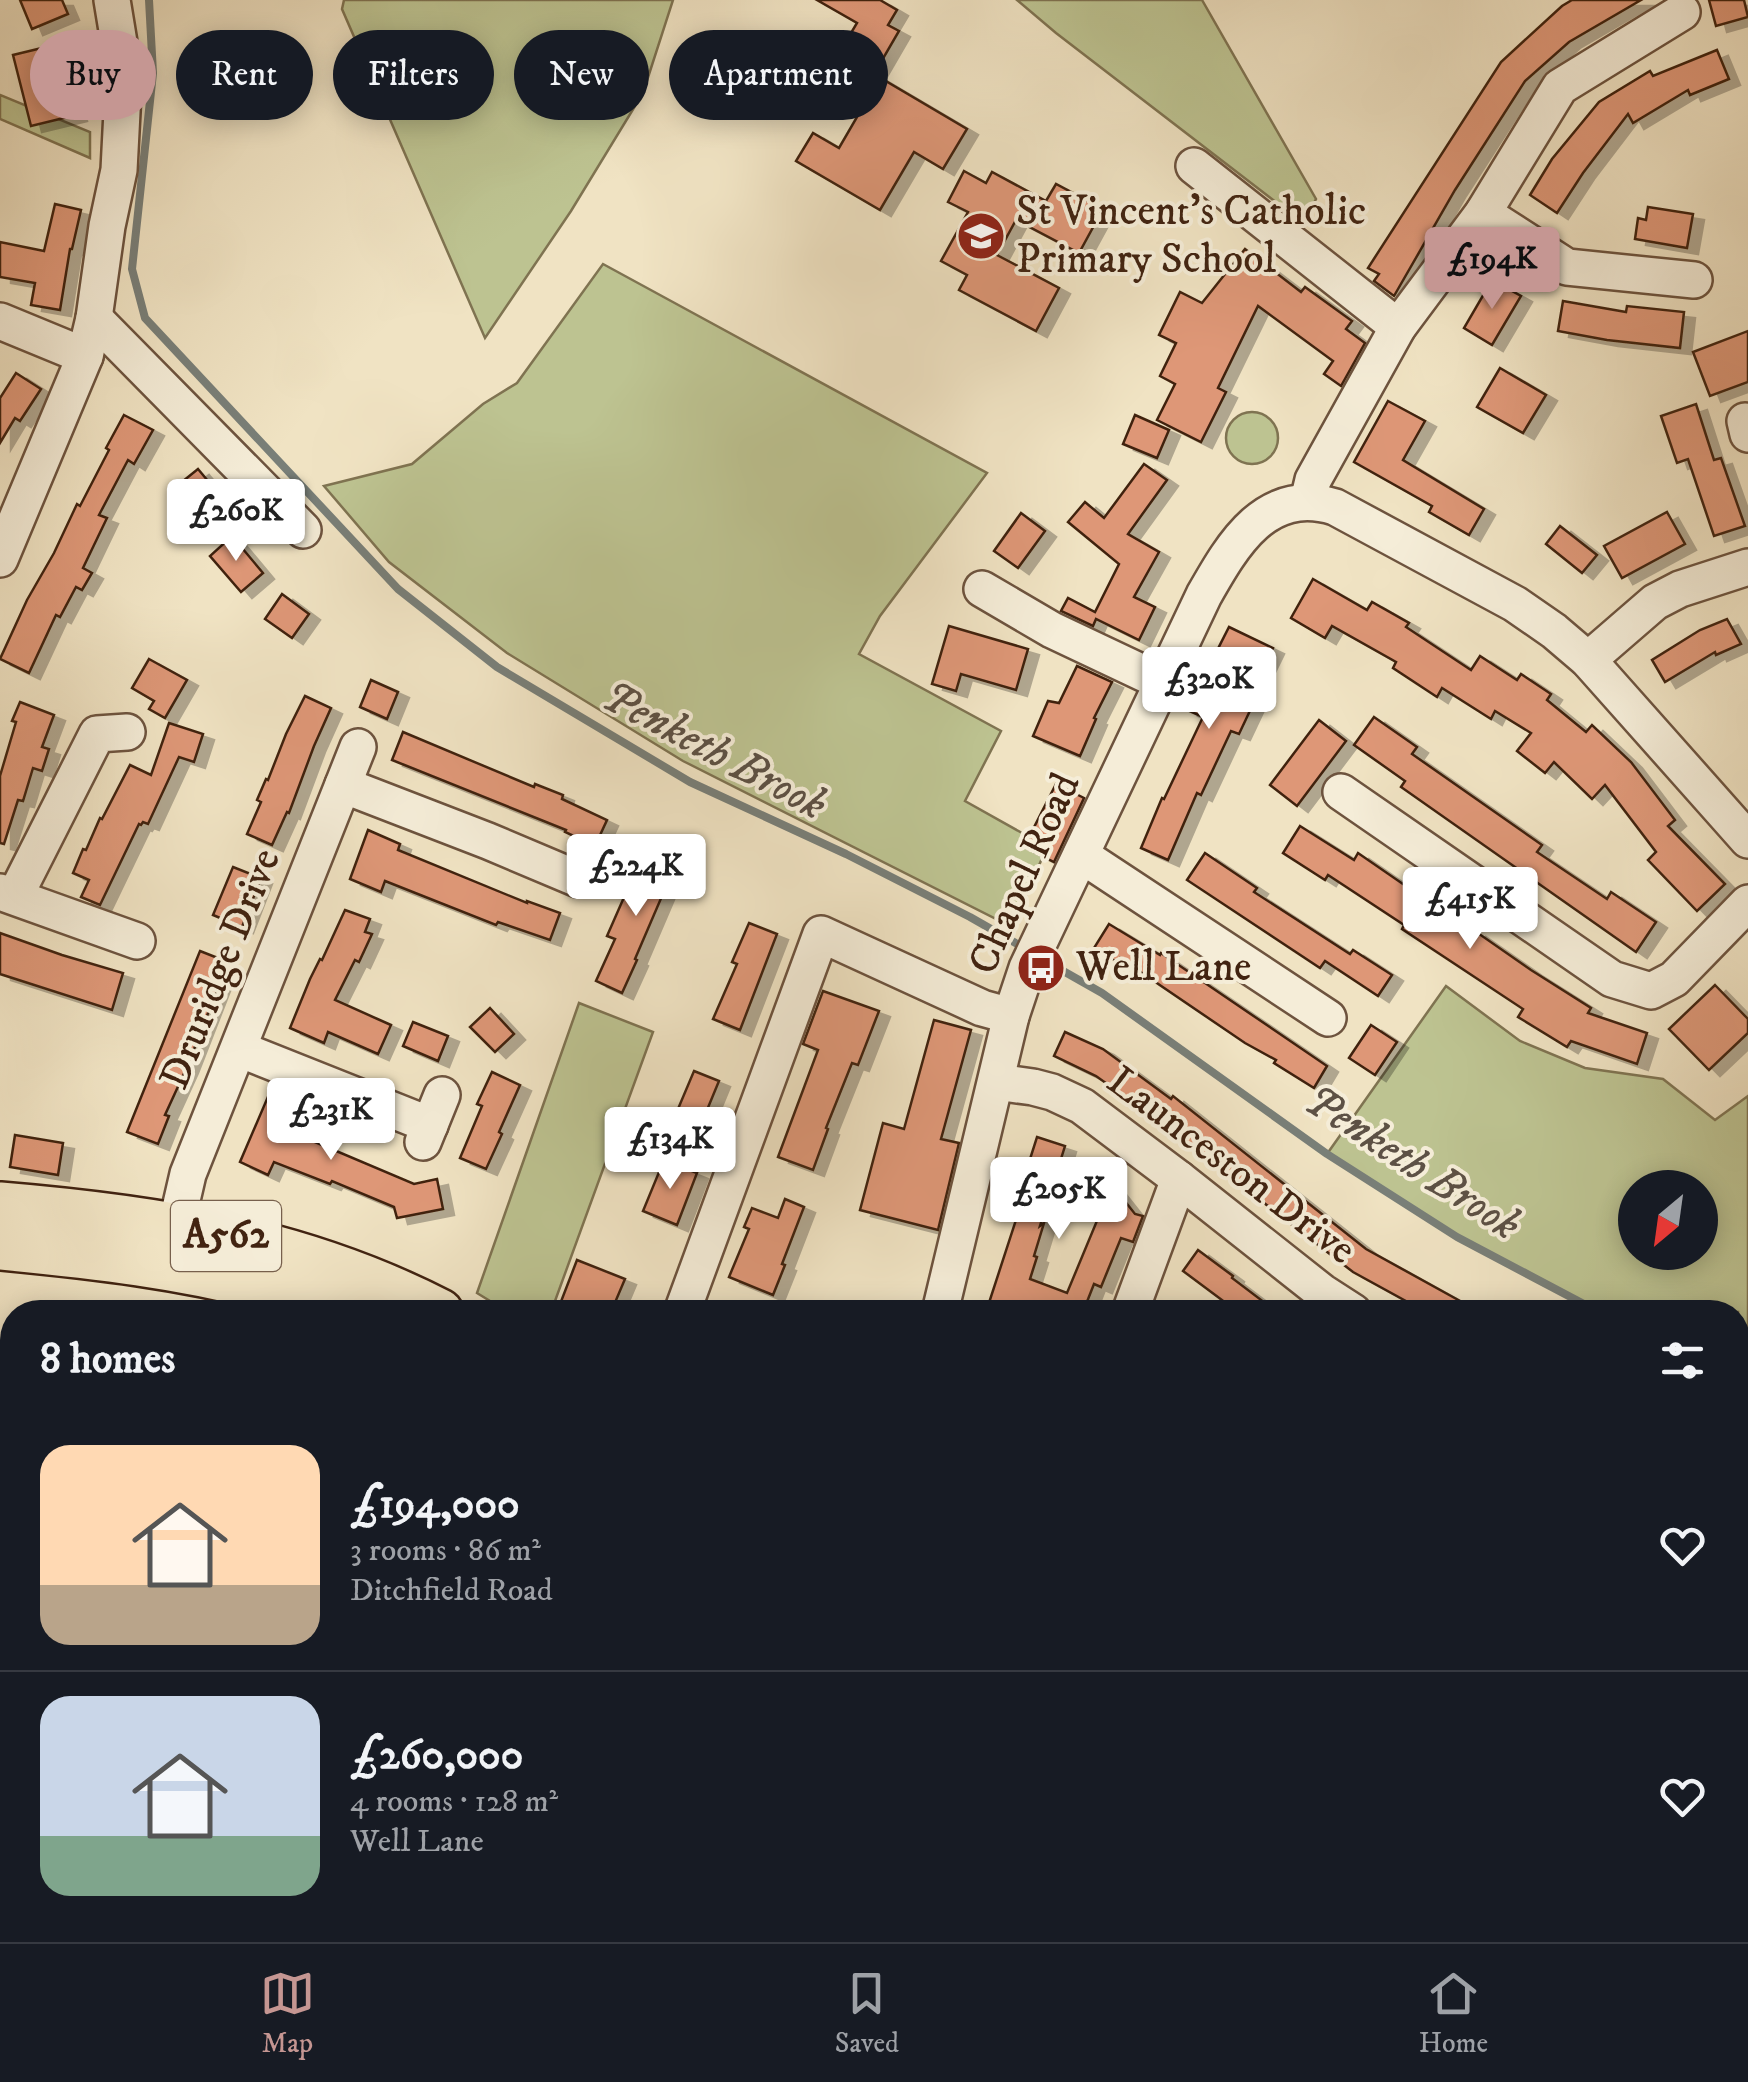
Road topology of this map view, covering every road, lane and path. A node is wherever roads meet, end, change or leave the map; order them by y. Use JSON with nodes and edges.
{"nodes":[{"id":1,"x":112,"y":0,"type":"edge"},
{"id":2,"x":1682,"y":12,"type":"dead end"},
{"id":3,"x":1194,"y":166,"type":"dead end"},
{"id":4,"x":1483,"y":213,"type":"junction"},
{"id":5,"x":1694,"y":280,"type":"dead end"},
{"id":6,"x":94,"y":318,"type":"junction"},
{"id":7,"x":0,"y":321,"type":"edge"},
{"id":8,"x":1398,"y":326,"type":"junction"},
{"id":9,"x":85,"y":356,"type":"junction"},
{"id":10,"x":1308,"y":502,"type":"junction"},
{"id":11,"x":303,"y":530,"type":"dead end"},
{"id":12,"x":0,"y":559,"type":"edge"},
{"id":13,"x":1748,"y":567,"type":"edge"},
{"id":14,"x":982,"y":589,"type":"dead end"},
{"id":15,"x":1588,"y":660,"type":"junction"},
{"id":16,"x":1162,"y":682,"type":"junction"},
{"id":17,"x":127,"y":732,"type":"dead end"},
{"id":18,"x":358,"y":747,"type":"dead end"},
{"id":19,"x":343,"y":785,"type":"junction"},
{"id":20,"x":1341,"y":792,"type":"dead end"},
{"id":21,"x":1748,"y":840,"type":"edge"},
{"id":22,"x":1081,"y":855,"type":"junction"},
{"id":23,"x":579,"y":879,"type":"dead end"},
{"id":24,"x":8,"y":894,"type":"edge"},
{"id":25,"x":1748,"y":903,"type":"edge"},
{"id":26,"x":137,"y":940,"type":"dead end"},
{"id":27,"x":1010,"y":1016,"type":"junction"},
{"id":28,"x":1328,"y":1018,"type":"dead end"},
{"id":29,"x":238,"y":1048,"type":"junction"},
{"id":30,"x":996,"y":1082,"type":"junction"},
{"id":31,"x":432,"y":1121,"type":"dead end"},
{"id":32,"x":1179,"y":1179,"type":"junction"},
{"id":33,"x":0,"y":1205,"type":"edge"},
{"id":34,"x":176,"y":1226,"type":"junction"},
{"id":35,"x":0,"y":1247,"type":"edge"},
{"id":36,"x":244,"y":1298,"type":"edge"},
{"id":37,"x":270,"y":1300,"type":"edge"},
{"id":38,"x":416,"y":1300,"type":"edge"},
{"id":39,"x":686,"y":1300,"type":"edge"},
{"id":40,"x":943,"y":1300,"type":"edge"},
{"id":41,"x":1134,"y":1300,"type":"edge"},
{"id":42,"x":1334,"y":1300,"type":"edge"}],
"edges":[{"from":1,"to":6,"type":"street"},
{"from":2,"to":4,"type":"street"},
{"from":3,"to":8,"type":"street"},
{"from":4,"to":5,"type":"street"},
{"from":4,"to":8,"type":"street"},
{"from":6,"to":9,"type":"street"},
{"from":6,"to":11,"type":"street"},
{"from":7,"to":9,"type":"street"},
{"from":8,"to":10,"type":"street"},
{"from":9,"to":12,"type":"street"},
{"from":10,"to":15,"type":"street"},
{"from":10,"to":16,"type":"street","name":"Chapel Road"},
{"from":13,"to":15,"type":"street"},
{"from":14,"to":16,"type":"street"},
{"from":15,"to":21,"type":"street"},
{"from":16,"to":22,"type":"street","name":"Chapel Road"},
{"from":17,"to":24,"type":"street"},
{"from":18,"to":19,"type":"street","name":"Druridge Drive"},
{"from":19,"to":23,"type":"street"},
{"from":19,"to":29,"type":"street","name":"Druridge Drive"},
{"from":20,"to":25,"type":"street"},
{"from":22,"to":27,"type":"street","name":"Chapel Road"},
{"from":22,"to":28,"type":"street"},
{"from":24,"to":26,"type":"street"},
{"from":27,"to":30,"type":"street","name":"Chapel Road"},
{"from":27,"to":39,"type":"street"},
{"from":29,"to":31,"type":"street"},
{"from":29,"to":34,"type":"street","name":"Druridge Drive"},
{"from":30,"to":32,"type":"street","name":"Launceston Drive"},
{"from":30,"to":40,"type":"street","name":"Chapel Road"},
{"from":32,"to":41,"type":"street"},
{"from":32,"to":42,"type":"street","name":"Launceston Drive"},
{"from":33,"to":34,"type":"main road","number":"A562"},
{"from":34,"to":38,"type":"main road","number":"A562"},
{"from":35,"to":36,"type":"main road","number":"A562"},
{"from":36,"to":37,"type":"main road","number":"A562"}]}
